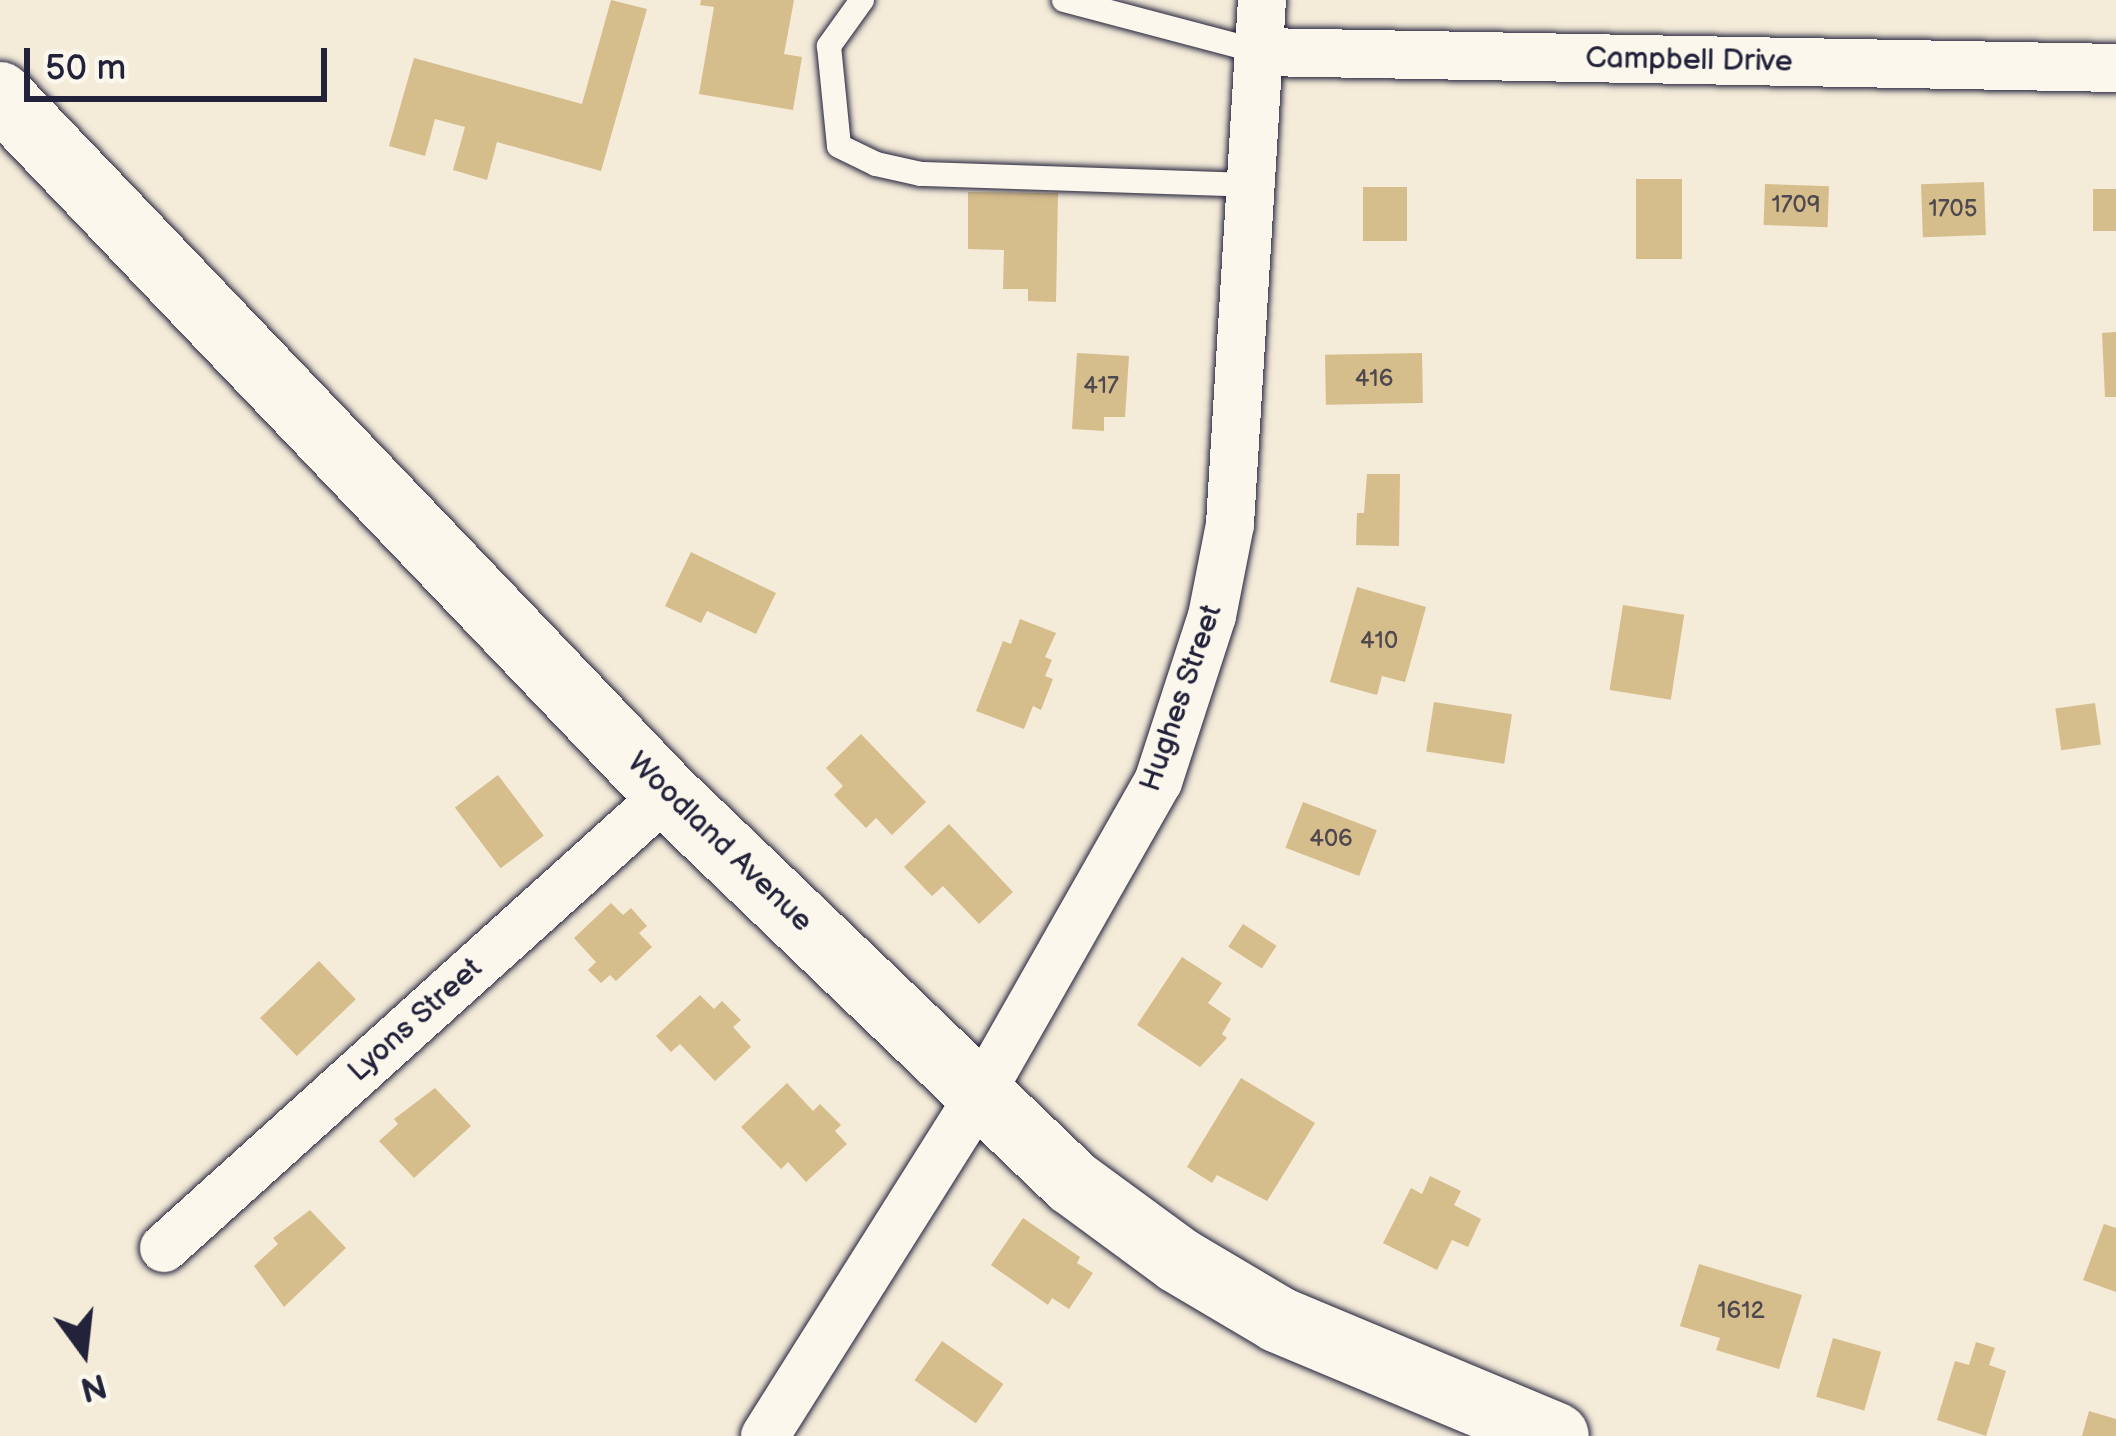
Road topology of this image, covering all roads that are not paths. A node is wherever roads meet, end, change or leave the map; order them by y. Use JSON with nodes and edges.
{"nodes":[{"id":1,"x":862,"y":0,"type":"edge"},
{"id":2,"x":1064,"y":0,"type":"edge"},
{"id":3,"x":1262,"y":0,"type":"edge"},
{"id":4,"x":1261,"y":52,"type":"junction"},
{"id":5,"x":2116,"y":68,"type":"edge"},
{"id":6,"x":0,"y":94,"type":"edge"},
{"id":7,"x":1252,"y":185,"type":"junction"},
{"id":8,"x":668,"y":794,"type":"junction"},
{"id":9,"x":981,"y":1093,"type":"junction"},
{"id":10,"x":164,"y":1248,"type":"dead end"},
{"id":11,"x":765,"y":1436,"type":"edge"},
{"id":12,"x":1556,"y":1436,"type":"edge"}],
"edges":[{"from":1,"to":7,"type":"lane"},
{"from":2,"to":4,"type":"lane"},
{"from":3,"to":4,"type":"street","name":"Hughes Street"},
{"from":4,"to":5,"type":"street","name":"Campbell Drive"},
{"from":4,"to":7,"type":"street","name":"Hughes Street"},
{"from":6,"to":8,"type":"street","name":"Woodland Avenue"},
{"from":7,"to":9,"type":"street","name":"Hughes Street"},
{"from":8,"to":9,"type":"street","name":"Woodland Avenue"},
{"from":8,"to":10,"type":"street","name":"Lyons Street"},
{"from":9,"to":11,"type":"street","name":"Hughes Street"},
{"from":9,"to":12,"type":"street","name":"Woodland Avenue"}]}
